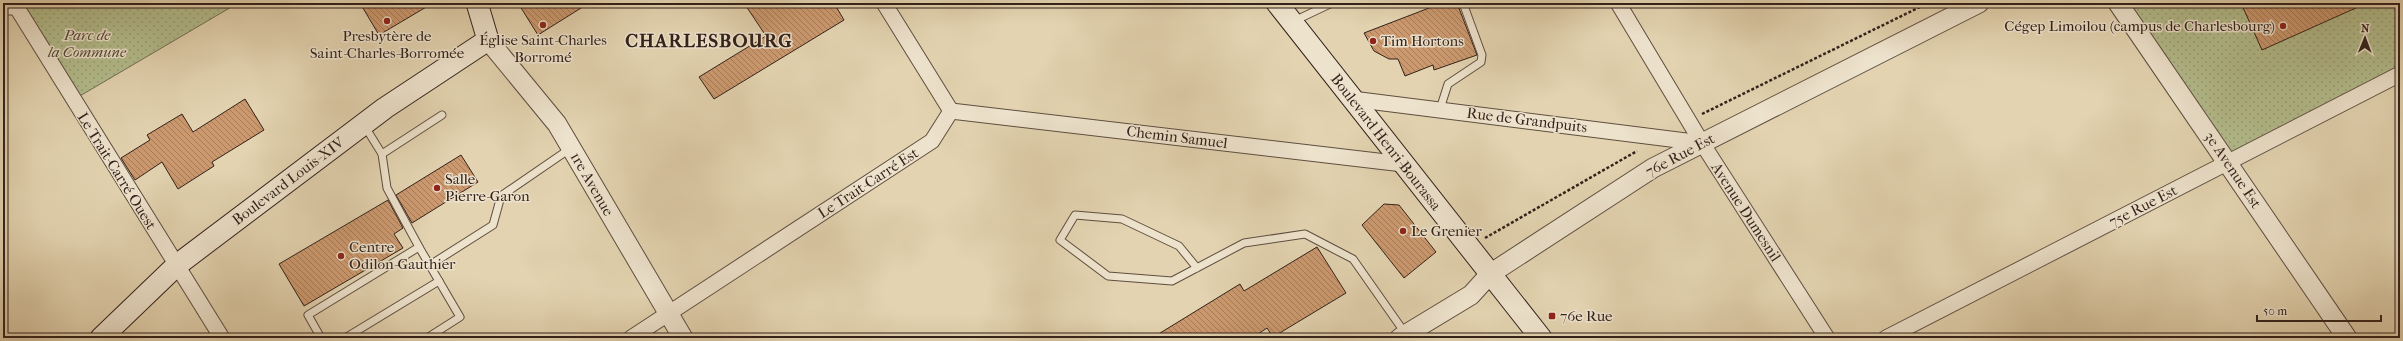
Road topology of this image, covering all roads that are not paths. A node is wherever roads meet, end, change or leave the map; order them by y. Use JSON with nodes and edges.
{"nodes":[{"id":1,"x":477,"y":3,"type":"edge"},
{"id":2,"x":884,"y":3,"type":"edge"},
{"id":3,"x":1276,"y":3,"type":"edge"},
{"id":4,"x":1332,"y":3,"type":"edge"},
{"id":5,"x":1463,"y":3,"type":"edge"},
{"id":6,"x":1618,"y":3,"type":"edge"},
{"id":7,"x":1979,"y":3,"type":"edge"},
{"id":8,"x":2118,"y":3,"type":"edge"},
{"id":9,"x":16,"y":7,"type":"edge"},
{"id":10,"x":3,"y":11,"type":"edge"},
{"id":11,"x":1292,"y":22,"type":"junction"},
{"id":12,"x":488,"y":40,"type":"junction"},
{"id":13,"x":2400,"y":74,"type":"edge"},
{"id":14,"x":1352,"y":99,"type":"junction"},
{"id":15,"x":1440,"y":109,"type":"junction"},
{"id":16,"x":951,"y":111,"type":"junction"},
{"id":17,"x":442,"y":115,"type":"dead end"},
{"id":18,"x":363,"y":125,"type":"junction"},
{"id":19,"x":1702,"y":143,"type":"junction"},
{"id":20,"x":571,"y":148,"type":"junction"},
{"id":21,"x":382,"y":154,"type":"junction"},
{"id":22,"x":2228,"y":163,"type":"junction"},
{"id":23,"x":1403,"y":164,"type":"junction"},
{"id":24,"x":419,"y":247,"type":"junction"},
{"id":25,"x":177,"y":265,"type":"junction"},
{"id":26,"x":430,"y":265,"type":"junction"},
{"id":27,"x":1197,"y":268,"type":"junction"},
{"id":28,"x":1490,"y":274,"type":"junction"},
{"id":29,"x":439,"y":281,"type":"junction"},
{"id":30,"x":668,"y":315,"type":"junction"},
{"id":31,"x":1403,"y":336,"type":"edge"},
{"id":32,"x":101,"y":338,"type":"edge"},
{"id":33,"x":222,"y":338,"type":"edge"},
{"id":34,"x":321,"y":338,"type":"edge"},
{"id":35,"x":345,"y":338,"type":"edge"},
{"id":36,"x":427,"y":338,"type":"edge"},
{"id":37,"x":631,"y":338,"type":"edge"},
{"id":38,"x":683,"y":338,"type":"edge"},
{"id":39,"x":1541,"y":338,"type":"edge"},
{"id":40,"x":1827,"y":338,"type":"edge"},
{"id":41,"x":1886,"y":338,"type":"edge"},
{"id":42,"x":2347,"y":338,"type":"edge"}],
"edges":[{"from":1,"to":12,"type":"main road"},
{"from":2,"to":16,"type":"street"},
{"from":3,"to":11,"type":"main road","name":"Boulevard Henri-Bourassa"},
{"from":4,"to":11,"type":"lane"},
{"from":5,"to":15,"type":"lane"},
{"from":6,"to":19,"type":"street","name":"Avenue Dumesnil"},
{"from":7,"to":19,"type":"street","name":"76e Rue Est"},
{"from":8,"to":22,"type":"street","name":"3e Avenue Est"},
{"from":9,"to":10,"type":"lane"},
{"from":9,"to":25,"type":"street","name":"Le Trait-Carré Ouest"},
{"from":11,"to":14,"type":"main road","name":"Boulevard Henri-Bourassa"},
{"from":12,"to":18,"type":"main road","name":"Boulevard Louis-XIV"},
{"from":12,"to":20,"type":"street","name":"1re Avenue"},
{"from":13,"to":22,"type":"street","name":"75e Rue Est"},
{"from":14,"to":15,"type":"street","name":"Rue de Grandpuits"},
{"from":14,"to":23,"type":"main road","name":"Boulevard Henri-Bourassa"},
{"from":15,"to":19,"type":"street","name":"Rue de Grandpuits"},
{"from":16,"to":23,"type":"street","name":"Chemin Samuel"},
{"from":16,"to":30,"type":"street","name":"Le Trait-Carré Est"},
{"from":17,"to":21,"type":"lane"},
{"from":18,"to":21,"type":"lane"},
{"from":18,"to":25,"type":"main road","name":"Boulevard Louis-XIV"},
{"from":19,"to":28,"type":"street","name":"76e Rue Est"},
{"from":19,"to":40,"type":"street","name":"Avenue Dumesnil"},
{"from":20,"to":26,"type":"lane"},
{"from":20,"to":30,"type":"street","name":"1re Avenue"},
{"from":21,"to":24,"type":"lane"},
{"from":22,"to":41,"type":"street","name":"75e Rue Est"},
{"from":22,"to":42,"type":"street","name":"3e Avenue Est"},
{"from":23,"to":28,"type":"main road","name":"Boulevard Henri-Bourassa"},
{"from":24,"to":26,"type":"lane"},
{"from":24,"to":34,"type":"lane"},
{"from":25,"to":32,"type":"main road","name":"Boulevard Louis-XIV"},
{"from":25,"to":33,"type":"street","name":"Le Trait-Carré Ouest"},
{"from":26,"to":29,"type":"lane"},
{"from":27,"to":27,"type":"lane"},
{"from":27,"to":31,"type":"lane"},
{"from":28,"to":31,"type":"street","name":"76e Rue Est"},
{"from":28,"to":39,"type":"main road","name":"Boulevard Henri-Bourassa"},
{"from":29,"to":35,"type":"lane"},
{"from":29,"to":36,"type":"lane"},
{"from":30,"to":37,"type":"street"},
{"from":30,"to":38,"type":"street","name":"1re Avenue"}]}
